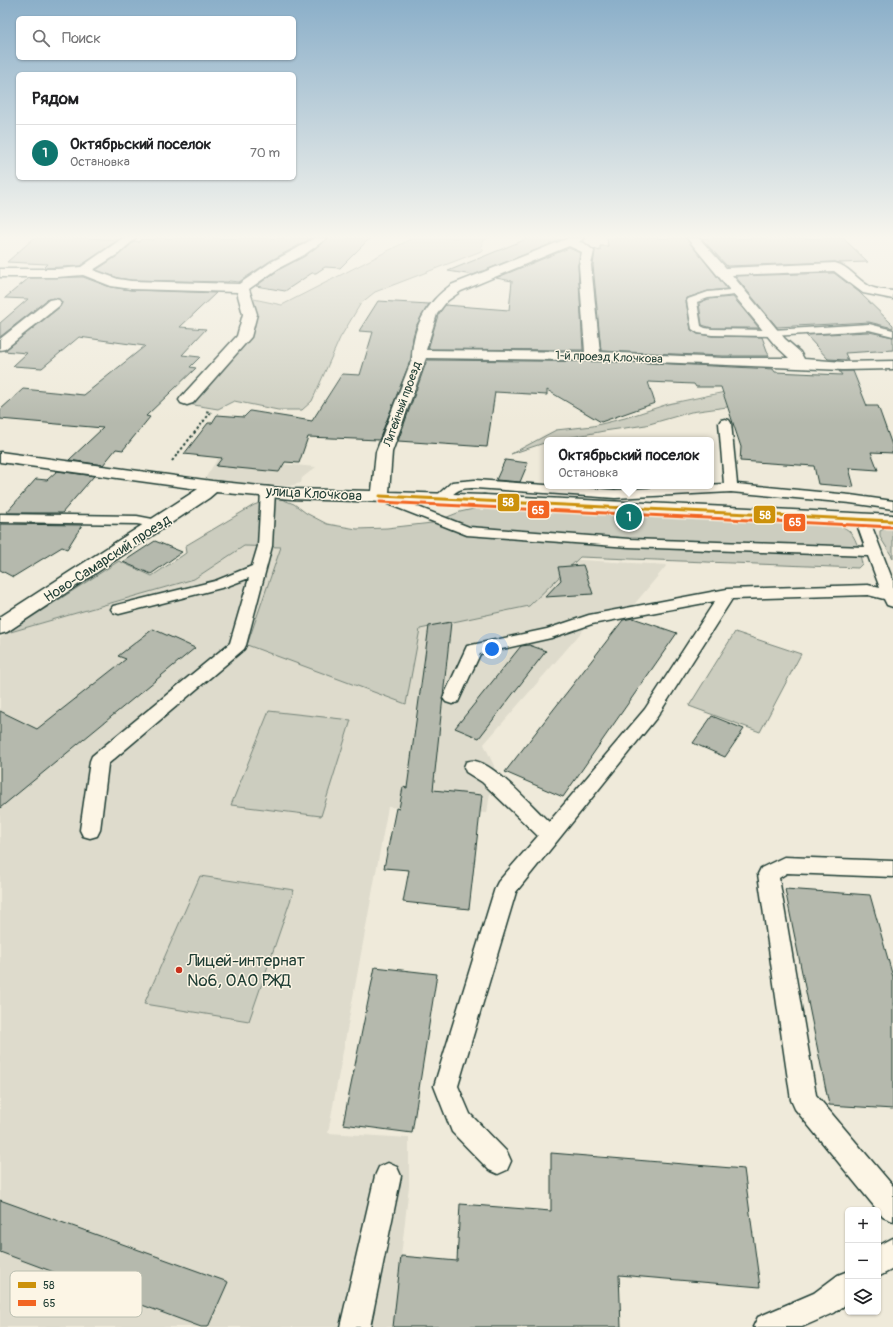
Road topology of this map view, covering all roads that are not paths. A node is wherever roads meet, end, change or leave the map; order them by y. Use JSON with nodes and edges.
{"nodes":[{"id":1,"x":246,"y":300,"type":"edge"},
{"id":2,"x":440,"y":300,"type":"edge"},
{"id":3,"x":588,"y":300,"type":"edge"},
{"id":4,"x":693,"y":300,"type":"edge"},
{"id":5,"x":746,"y":300,"type":"edge"},
{"id":6,"x":54,"y":303,"type":"dead end"},
{"id":7,"x":773,"y":333,"type":"junction"},
{"id":8,"x":893,"y":333,"type":"edge"},
{"id":9,"x":0,"y":346,"type":"edge"},
{"id":10,"x":419,"y":354,"type":"junction"},
{"id":11,"x":593,"y":356,"type":"junction"},
{"id":12,"x":799,"y":363,"type":"junction"},
{"id":13,"x":890,"y":367,"type":"edge"},
{"id":14,"x":187,"y":400,"type":"road end"},
{"id":15,"x":725,"y":423,"type":"dead end"},
{"id":16,"x":0,"y":457,"type":"edge"},
{"id":17,"x":212,"y":486,"type":"junction"},
{"id":18,"x":731,"y":488,"type":"junction"},
{"id":19,"x":544,"y":489,"type":"edge"},
{"id":20,"x":545,"y":489,"type":"edge"},
{"id":21,"x":712,"y":489,"type":"edge"},
{"id":22,"x":714,"y":489,"type":"edge"},
{"id":23,"x":268,"y":491,"type":"junction"},
{"id":24,"x":380,"y":496,"type":"junction"},
{"id":25,"x":441,"y":498,"type":"junction"},
{"id":26,"x":893,"y":505,"type":"edge"},
{"id":27,"x":0,"y":518,"type":"edge"},
{"id":28,"x":862,"y":519,"type":"junction"},
{"id":29,"x":893,"y":521,"type":"edge"},
{"id":30,"x":158,"y":524,"type":"junction"},
{"id":31,"x":873,"y":552,"type":"junction"},
{"id":32,"x":258,"y":569,"type":"junction"},
{"id":33,"x":727,"y":594,"type":"junction"},
{"id":34,"x":892,"y":599,"type":"edge"},
{"id":35,"x":119,"y":610,"type":"dead end"},
{"id":36,"x":0,"y":628,"type":"edge"},
{"id":37,"x":452,"y":698,"type":"dead end"},
{"id":38,"x":473,"y":767,"type":"dead end"},
{"id":39,"x":90,"y":830,"type":"dead end"},
{"id":40,"x":550,"y":835,"type":"junction"},
{"id":41,"x":892,"y":874,"type":"edge"},
{"id":42,"x":498,"y":1161,"type":"dead end"},
{"id":43,"x":388,"y":1176,"type":"dead end"},
{"id":44,"x":893,"y":1207,"type":"edge"},
{"id":45,"x":893,"y":1252,"type":"edge"},
{"id":46,"x":881,"y":1261,"type":"edge"},
{"id":47,"x":845,"y":1287,"type":"edge"},
{"id":48,"x":355,"y":1327,"type":"edge"},
{"id":49,"x":768,"y":1327,"type":"edge"}],
"edges":[{"from":1,"to":14,"type":"street"},
{"from":2,"to":10,"type":"street","name":"Литейный проезд"},
{"from":3,"to":11,"type":"street"},
{"from":4,"to":7,"type":"lane"},
{"from":5,"to":7,"type":"street"},
{"from":6,"to":9,"type":"street"},
{"from":7,"to":8,"type":"lane"},
{"from":7,"to":12,"type":"street"},
{"from":10,"to":11,"type":"street","name":"1-й проезд Клочкова"},
{"from":10,"to":24,"type":"street","name":"Литейный проезд"},
{"from":11,"to":12,"type":"street","name":"1-й проезд Клочкова"},
{"from":12,"to":13,"type":"street","name":"1-й проезд Клочкова"},
{"from":15,"to":18,"type":"lane"},
{"from":16,"to":17,"type":"street","name":"улица Клочкова"},
{"from":17,"to":23,"type":"street","name":"улица Клочкова"},
{"from":17,"to":30,"type":"street","name":"Ново-Самарский проезд"},
{"from":18,"to":22,"type":"lane"},
{"from":18,"to":26,"type":"lane"},
{"from":19,"to":25,"type":"lane"},
{"from":20,"to":21,"type":"lane"},
{"from":23,"to":24,"type":"street","name":"улица Клочкова"},
{"from":23,"to":32,"type":"lane"},
{"from":24,"to":25,"type":"street","name":"улица Клочкова"},
{"from":24,"to":31,"type":"lane"},
{"from":25,"to":28,"type":"street","name":"улица Клочкова"},
{"from":27,"to":30,"type":"lane"},
{"from":28,"to":29,"type":"street","name":"улица Клочкова"},
{"from":28,"to":31,"type":"lane"},
{"from":30,"to":36,"type":"street","name":"Ново-Самарский проезд"},
{"from":31,"to":34,"type":"lane"},
{"from":32,"to":35,"type":"lane"},
{"from":32,"to":39,"type":"lane"},
{"from":33,"to":34,"type":"lane"},
{"from":33,"to":37,"type":"lane"},
{"from":33,"to":40,"type":"lane"},
{"from":38,"to":40,"type":"lane"},
{"from":40,"to":42,"type":"lane"},
{"from":41,"to":44,"type":"lane"},
{"from":43,"to":48,"type":"lane"},
{"from":45,"to":46,"type":"lane"},
{"from":47,"to":49,"type":"lane"}]}
